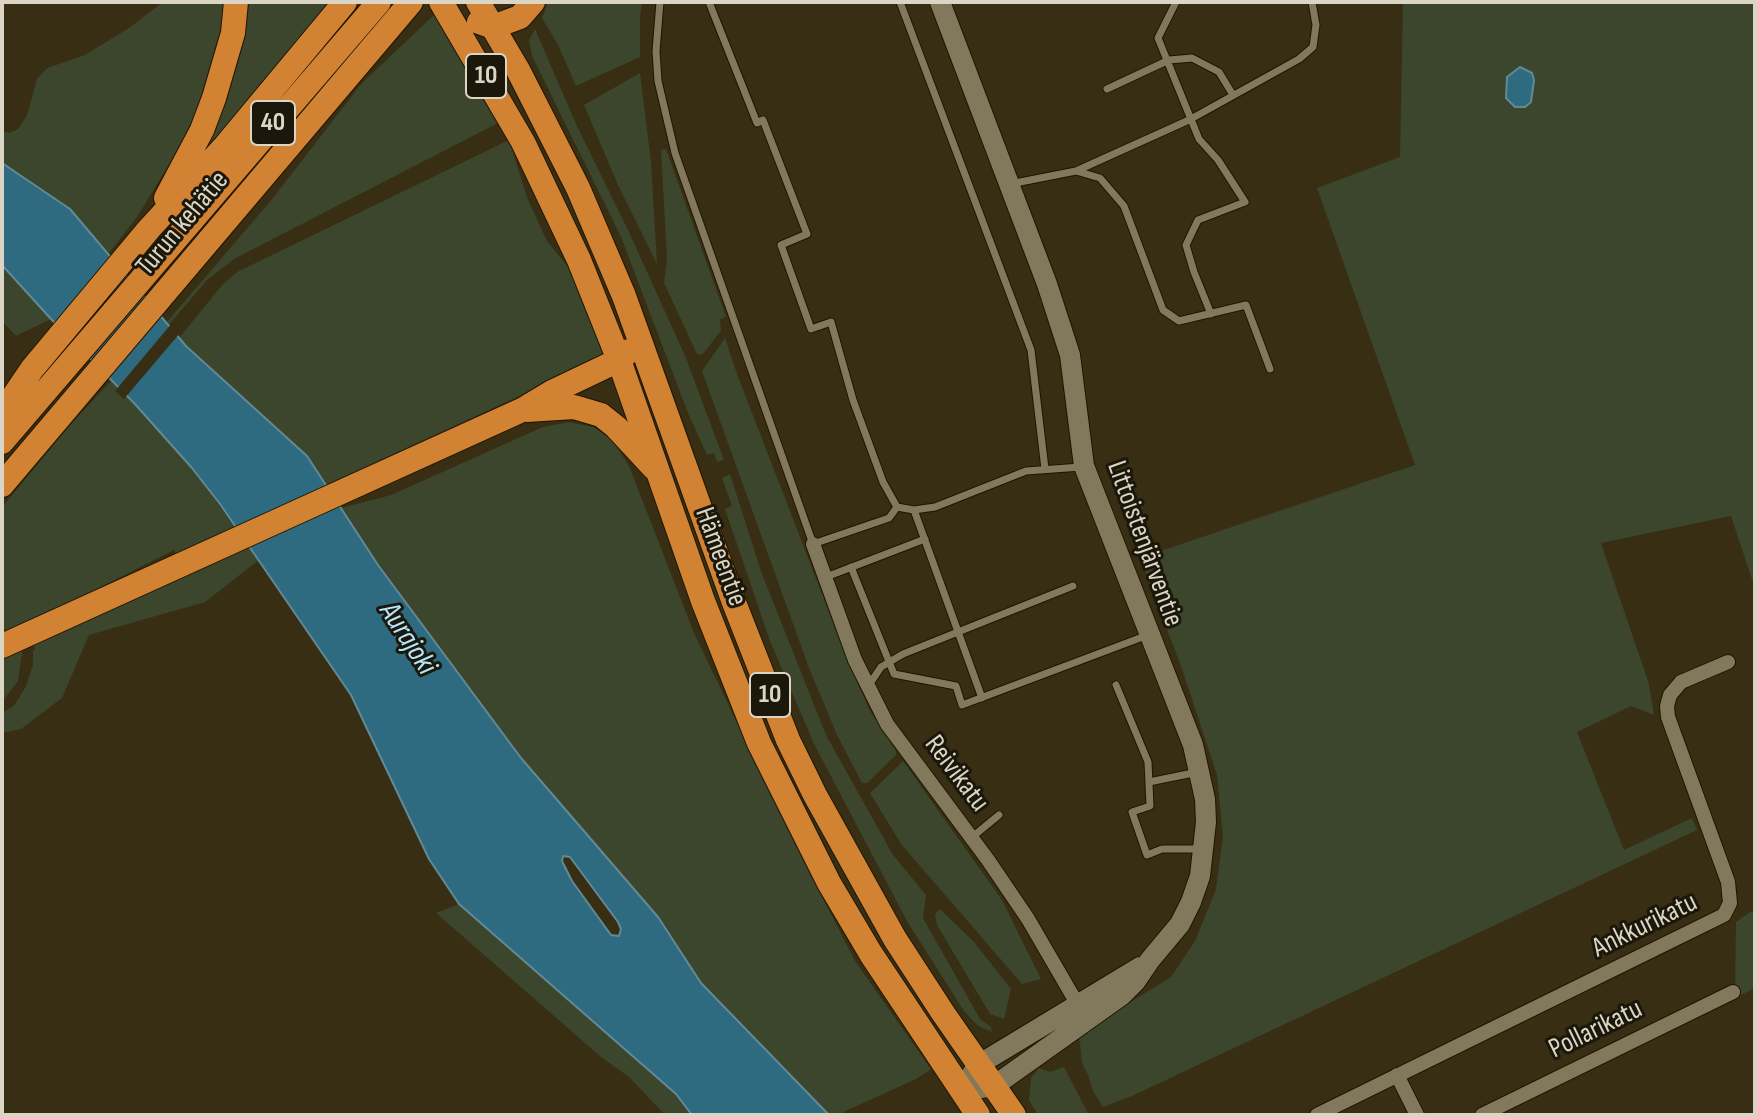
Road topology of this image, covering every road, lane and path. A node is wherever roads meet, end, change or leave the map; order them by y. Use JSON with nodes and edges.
{"nodes":[{"id":1,"x":236,"y":2,"type":"edge"},
{"id":2,"x":345,"y":2,"type":"edge"},
{"id":3,"x":379,"y":2,"type":"edge"},
{"id":4,"x":478,"y":2,"type":"edge"},
{"id":5,"x":660,"y":2,"type":"edge"},
{"id":6,"x":709,"y":2,"type":"edge"},
{"id":7,"x":900,"y":2,"type":"edge"},
{"id":8,"x":940,"y":2,"type":"edge"},
{"id":9,"x":1176,"y":2,"type":"edge"},
{"id":10,"x":1312,"y":2,"type":"edge"},
{"id":11,"x":444,"y":7,"type":"edge"},
{"id":12,"x":526,"y":9,"type":"edge"},
{"id":13,"x":403,"y":11,"type":"edge"},
{"id":14,"x":493,"y":27,"type":"junction"},
{"id":15,"x":1169,"y":60,"type":"junction"},
{"id":16,"x":1107,"y":89,"type":"dead end"},
{"id":17,"x":1233,"y":95,"type":"junction"},
{"id":18,"x":1189,"y":120,"type":"junction"},
{"id":19,"x":1076,"y":171,"type":"junction"},
{"id":20,"x":1008,"y":185,"type":"junction"},
{"id":21,"x":149,"y":229,"type":"junction"},
{"id":22,"x":1211,"y":314,"type":"junction"},
{"id":23,"x":639,"y":337,"type":"junction"},
{"id":24,"x":619,"y":360,"type":"junction"},
{"id":25,"x":1270,"y":369,"type":"dead end"},
{"id":26,"x":42,"y":377,"type":"junction"},
{"id":27,"x":522,"y":410,"type":"junction"},
{"id":28,"x":2,"y":413,"type":"edge"},
{"id":29,"x":2,"y":442,"type":"edge"},
{"id":30,"x":1084,"y":466,"type":"junction"},
{"id":31,"x":1045,"y":469,"type":"junction"},
{"id":32,"x":658,"y":473,"type":"junction"},
{"id":33,"x":2,"y":485,"type":"edge"},
{"id":34,"x":897,"y":507,"type":"junction"},
{"id":35,"x":914,"y":510,"type":"junction"},
{"id":36,"x":925,"y":539,"type":"junction"},
{"id":37,"x":813,"y":544,"type":"junction"},
{"id":38,"x":851,"y":567,"type":"junction"},
{"id":39,"x":825,"y":577,"type":"junction"},
{"id":40,"x":1073,"y":586,"type":"dead end"},
{"id":41,"x":958,"y":632,"type":"junction"},
{"id":42,"x":1148,"y":635,"type":"junction"},
{"id":43,"x":2,"y":646,"type":"edge"},
{"id":44,"x":889,"y":662,"type":"junction"},
{"id":45,"x":1728,"y":662,"type":"dead end"},
{"id":46,"x":1116,"y":685,"type":"dead end"},
{"id":47,"x":867,"y":688,"type":"junction"},
{"id":48,"x":982,"y":698,"type":"junction"},
{"id":49,"x":1200,"y":771,"type":"junction"},
{"id":50,"x":1149,"y":782,"type":"junction"},
{"id":51,"x":999,"y":815,"type":"dead end"},
{"id":52,"x":971,"y":838,"type":"junction"},
{"id":53,"x":1205,"y":850,"type":"junction"},
{"id":54,"x":1733,"y":992,"type":"dead end"},
{"id":55,"x":1082,"y":1011,"type":"junction"},
{"id":56,"x":978,"y":1065,"type":"junction"},
{"id":57,"x":1397,"y":1075,"type":"junction"},
{"id":58,"x":994,"y":1086,"type":"junction"},
{"id":59,"x":961,"y":1091,"type":"junction"},
{"id":60,"x":978,"y":1115,"type":"edge"},
{"id":61,"x":1014,"y":1115,"type":"edge"},
{"id":62,"x":1317,"y":1115,"type":"edge"},
{"id":63,"x":1417,"y":1115,"type":"edge"},
{"id":64,"x":1482,"y":1115,"type":"edge"}],
"edges":[{"from":1,"to":21,"type":"highway"},
{"from":2,"to":21,"type":"highway"},
{"from":3,"to":26,"type":"highway","name":"Turun kehätie","number":"40"},
{"from":4,"to":14,"type":"highway","name":"Hämeentie","number":"10"},
{"from":5,"to":37,"type":"lane"},
{"from":6,"to":34,"type":"lane"},
{"from":7,"to":31,"type":"lane"},
{"from":8,"to":20,"type":"street","name":"Littoistenjärventie"},
{"from":9,"to":15,"type":"lane"},
{"from":10,"to":17,"type":"lane"},
{"from":11,"to":14,"type":"highway"},
{"from":11,"to":24,"type":"highway","name":"Hämeentie","number":"10"},
{"from":12,"to":14,"type":"highway"},
{"from":13,"to":33,"type":"highway","name":"Turun kehätie","number":"40"},
{"from":14,"to":23,"type":"highway","name":"Hämeentie","number":"10"},
{"from":15,"to":16,"type":"lane"},
{"from":15,"to":17,"type":"lane"},
{"from":15,"to":18,"type":"lane"},
{"from":17,"to":18,"type":"lane"},
{"from":18,"to":19,"type":"lane"},
{"from":18,"to":22,"type":"lane"},
{"from":19,"to":20,"type":"lane"},
{"from":19,"to":22,"type":"lane"},
{"from":20,"to":30,"type":"street","name":"Littoistenjärventie"},
{"from":21,"to":26,"type":"highway"},
{"from":22,"to":25,"type":"lane"},
{"from":23,"to":24,"type":"highway"},
{"from":23,"to":56,"type":"highway","name":"Hämeentie","number":"10"},
{"from":24,"to":27,"type":"highway"},
{"from":24,"to":32,"type":"highway","name":"Hämeentie","number":"10"},
{"from":26,"to":28,"type":"highway"},
{"from":26,"to":29,"type":"highway","name":"Turun kehätie","number":"40"},
{"from":27,"to":32,"type":"highway"},
{"from":27,"to":43,"type":"highway"},
{"from":30,"to":31,"type":"lane"},
{"from":30,"to":42,"type":"street","name":"Littoistenjärventie"},
{"from":31,"to":35,"type":"lane"},
{"from":32,"to":59,"type":"highway","name":"Hämeentie","number":"10"},
{"from":34,"to":35,"type":"lane"},
{"from":34,"to":37,"type":"lane"},
{"from":35,"to":36,"type":"lane"},
{"from":36,"to":38,"type":"lane"},
{"from":36,"to":41,"type":"lane"},
{"from":37,"to":39,"type":"street","name":"Reivikatu"},
{"from":38,"to":39,"type":"lane"},
{"from":38,"to":44,"type":"lane"},
{"from":39,"to":47,"type":"street","name":"Reivikatu"},
{"from":40,"to":41,"type":"lane"},
{"from":41,"to":44,"type":"lane"},
{"from":41,"to":48,"type":"lane"},
{"from":42,"to":48,"type":"lane"},
{"from":42,"to":49,"type":"street","name":"Littoistenjärventie"},
{"from":44,"to":47,"type":"lane"},
{"from":44,"to":48,"type":"lane"},
{"from":45,"to":57,"type":"street","name":"Ankkurikatu"},
{"from":46,"to":50,"type":"lane"},
{"from":47,"to":52,"type":"street","name":"Reivikatu"},
{"from":49,"to":50,"type":"lane"},
{"from":49,"to":53,"type":"street","name":"Littoistenjärventie"},
{"from":50,"to":53,"type":"lane"},
{"from":51,"to":52,"type":"lane"},
{"from":52,"to":55,"type":"street","name":"Reivikatu"},
{"from":53,"to":55,"type":"street","name":"Littoistenjärventie"},
{"from":54,"to":64,"type":"street","name":"Pollarikatu"},
{"from":55,"to":56,"type":"street","name":"Littoistenjärventie"},
{"from":55,"to":58,"type":"street","name":"Littoistenjärventie"},
{"from":56,"to":58,"type":"highway","name":"Hämeentie","number":"10"},
{"from":56,"to":59,"type":"street","name":"Littoistenjärventie"},
{"from":57,"to":62,"type":"street","name":"Ankkurikatu"},
{"from":57,"to":63,"type":"street"},
{"from":58,"to":59,"type":"street","name":"Littoistenjärventie"},
{"from":58,"to":61,"type":"highway","name":"Hämeentie","number":"10"},
{"from":59,"to":60,"type":"highway","name":"Hämeentie","number":"10"}]}
